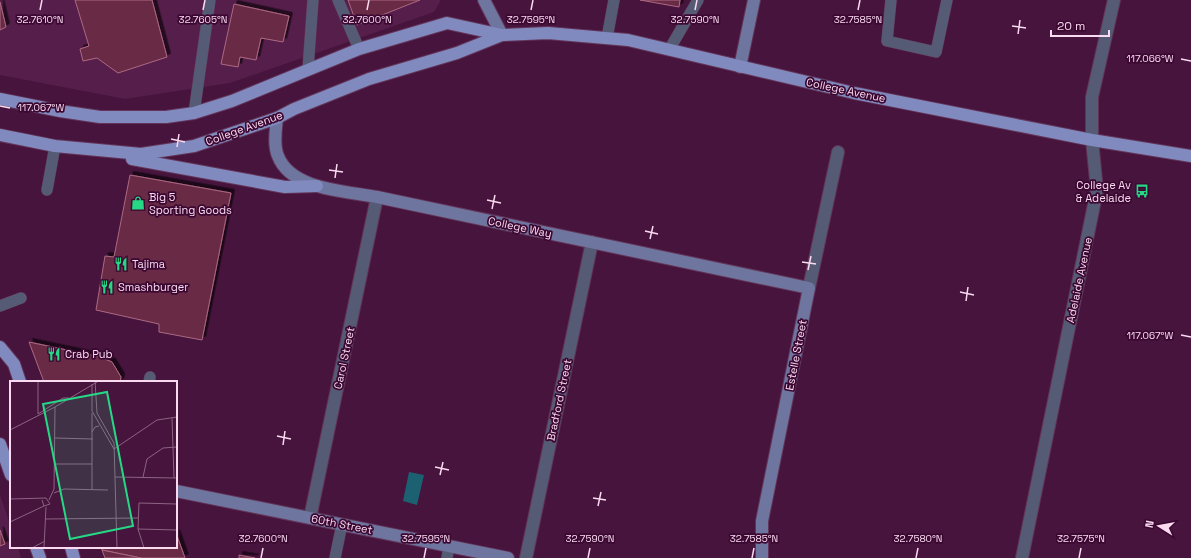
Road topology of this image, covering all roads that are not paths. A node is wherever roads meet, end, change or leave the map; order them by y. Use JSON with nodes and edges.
{"nodes":[{"id":1,"x":210,"y":0,"type":"edge"},
{"id":2,"x":313,"y":0,"type":"edge"},
{"id":3,"x":338,"y":0,"type":"edge"},
{"id":4,"x":484,"y":0,"type":"edge"},
{"id":5,"x":614,"y":0,"type":"edge"},
{"id":6,"x":698,"y":0,"type":"edge"},
{"id":7,"x":754,"y":0,"type":"edge"},
{"id":8,"x":891,"y":0,"type":"edge"},
{"id":9,"x":947,"y":0,"type":"edge"},
{"id":10,"x":1114,"y":0,"type":"edge"},
{"id":11,"x":502,"y":35,"type":"junction"},
{"id":12,"x":607,"y":38,"type":"junction"},
{"id":13,"x":359,"y":49,"type":"junction"},
{"id":14,"x":669,"y":50,"type":"junction"},
{"id":15,"x":740,"y":67,"type":"junction"},
{"id":16,"x":308,"y":69,"type":"junction"},
{"id":17,"x":0,"y":99,"type":"edge"},
{"id":18,"x":194,"y":112,"type":"junction"},
{"id":19,"x":277,"y":118,"type":"junction"},
{"id":20,"x":0,"y":134,"type":"edge"},
{"id":21,"x":1092,"y":140,"type":"junction"},
{"id":22,"x":55,"y":146,"type":"junction"},
{"id":23,"x":88,"y":151,"type":"junction"},
{"id":24,"x":838,"y":152,"type":"dead end"},
{"id":25,"x":1191,"y":156,"type":"edge"},
{"id":26,"x":317,"y":186,"type":"junction"},
{"id":27,"x":47,"y":190,"type":"dead end"},
{"id":28,"x":377,"y":197,"type":"junction"},
{"id":29,"x":592,"y":242,"type":"junction"},
{"id":30,"x":809,"y":288,"type":"junction"},
{"id":31,"x":21,"y":298,"type":"dead end"},
{"id":32,"x":0,"y":306,"type":"edge"},
{"id":33,"x":0,"y":346,"type":"edge"},
{"id":34,"x":20,"y":381,"type":"edge"},
{"id":35,"x":0,"y":444,"type":"edge"},
{"id":36,"x":10,"y":473,"type":"edge"},
{"id":37,"x":177,"y":491,"type":"edge"},
{"id":38,"x":310,"y":518,"type":"junction"},
{"id":39,"x":342,"y":524,"type":"junction"},
{"id":40,"x":36,"y":548,"type":"edge"},
{"id":41,"x":71,"y":548,"type":"edge"},
{"id":42,"x":448,"y":552,"type":"edge"},
{"id":43,"x":40,"y":558,"type":"edge"},
{"id":44,"x":74,"y":558,"type":"edge"},
{"id":45,"x":335,"y":558,"type":"edge"},
{"id":46,"x":508,"y":558,"type":"edge"},
{"id":47,"x":526,"y":558,"type":"edge"},
{"id":48,"x":762,"y":558,"type":"edge"},
{"id":49,"x":1022,"y":558,"type":"edge"}],
"edges":[{"from":1,"to":18,"type":"lane"},
{"from":2,"to":16,"type":"lane"},
{"from":3,"to":13,"type":"lane"},
{"from":4,"to":11,"type":"street"},
{"from":5,"to":12,"type":"lane"},
{"from":6,"to":14,"type":"lane"},
{"from":7,"to":15,"type":"street"},
{"from":8,"to":9,"type":"lane"},
{"from":10,"to":21,"type":"street","name":"Adelaide Avenue"},
{"from":11,"to":12,"type":"main road","name":"College Avenue"},
{"from":11,"to":13,"type":"main road","name":"College Avenue"},
{"from":11,"to":19,"type":"main road","name":"College Avenue"},
{"from":12,"to":14,"type":"main road","name":"College Avenue"},
{"from":13,"to":16,"type":"main road","name":"College Avenue"},
{"from":14,"to":15,"type":"main road","name":"College Avenue"},
{"from":15,"to":21,"type":"main road","name":"College Avenue"},
{"from":16,"to":18,"type":"main road","name":"College Avenue"},
{"from":17,"to":18,"type":"main road","name":"College Avenue"},
{"from":19,"to":23,"type":"main road","name":"College Avenue"},
{"from":19,"to":26,"type":"street","name":"College Way"},
{"from":20,"to":22,"type":"main road","name":"College Avenue"},
{"from":21,"to":25,"type":"main road","name":"College Avenue"},
{"from":21,"to":49,"type":"street","name":"Adelaide Avenue"},
{"from":22,"to":23,"type":"main road","name":"College Avenue"},
{"from":22,"to":27,"type":"lane"},
{"from":23,"to":26,"type":"main road"},
{"from":24,"to":30,"type":"street","name":"Estelle Street"},
{"from":26,"to":28,"type":"street","name":"College Way"},
{"from":28,"to":29,"type":"street","name":"College Way"},
{"from":28,"to":38,"type":"street","name":"Carol Street"},
{"from":29,"to":30,"type":"street","name":"College Way"},
{"from":29,"to":47,"type":"street","name":"Bradford Street"},
{"from":30,"to":48,"type":"street","name":"Estelle Street"},
{"from":31,"to":32,"type":"lane"},
{"from":33,"to":34,"type":"main road"},
{"from":35,"to":36,"type":"main road"},
{"from":37,"to":38,"type":"street","name":"60th Street"},
{"from":38,"to":39,"type":"street","name":"60th Street"},
{"from":39,"to":42,"type":"street","name":"60th Street"},
{"from":39,"to":45,"type":"lane"},
{"from":40,"to":43,"type":"main road"},
{"from":41,"to":44,"type":"main road"},
{"from":42,"to":46,"type":"street","name":"60th Street"}]}
